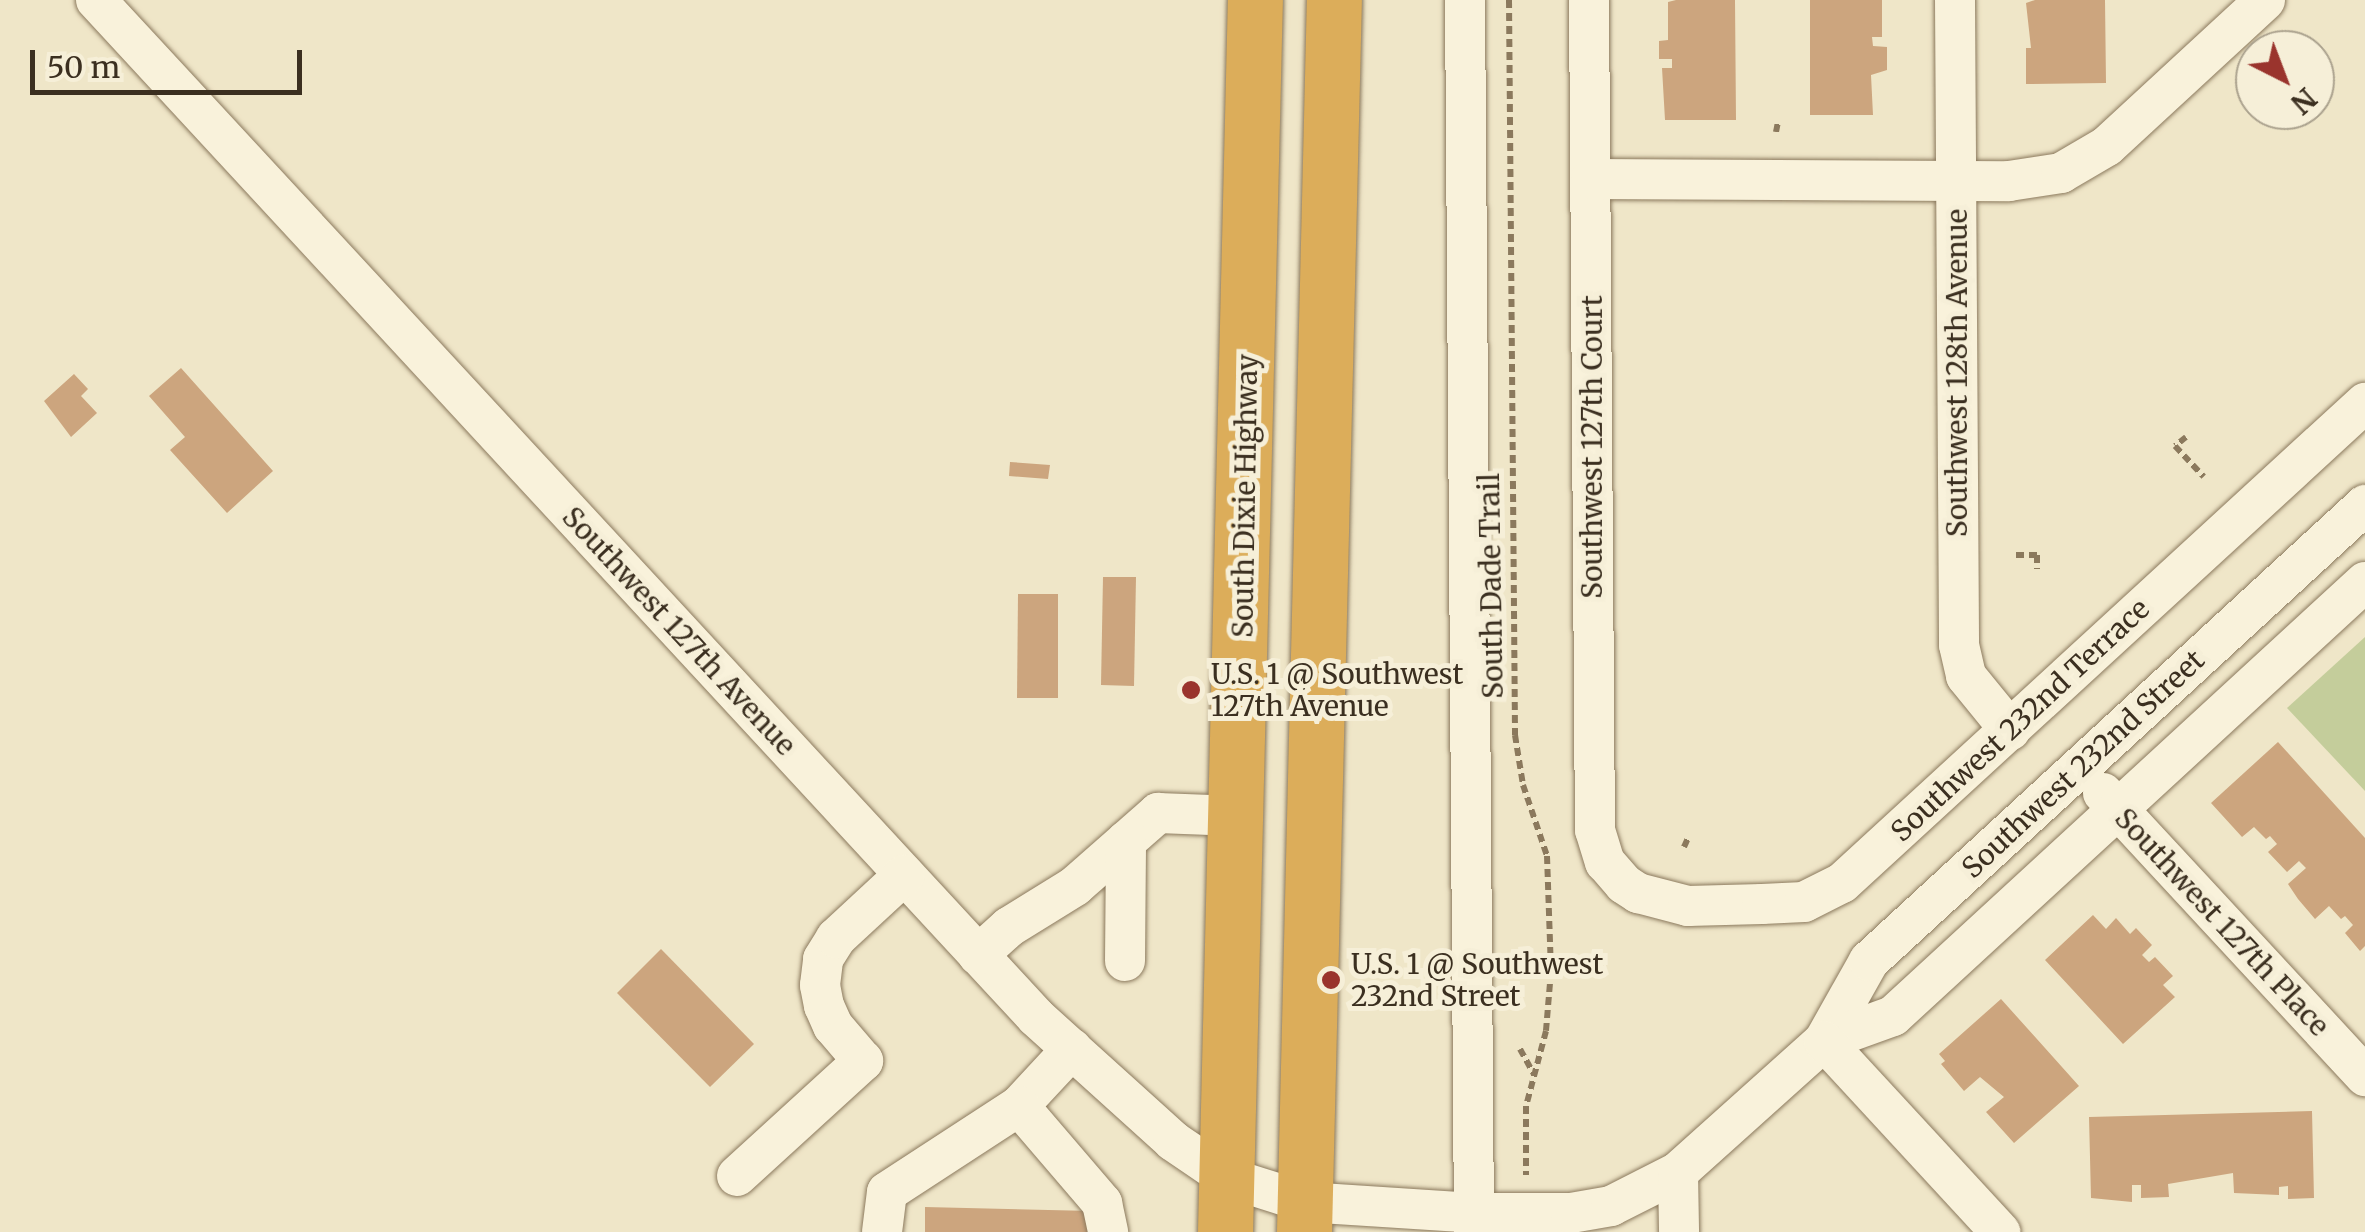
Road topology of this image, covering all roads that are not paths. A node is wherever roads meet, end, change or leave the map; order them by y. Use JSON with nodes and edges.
{"nodes":[{"id":1,"x":96,"y":0,"type":"edge"},
{"id":2,"x":1255,"y":0,"type":"edge"},
{"id":3,"x":1334,"y":0,"type":"edge"},
{"id":4,"x":1465,"y":0,"type":"edge"},
{"id":5,"x":1589,"y":0,"type":"edge"},
{"id":6,"x":1956,"y":0,"type":"edge"},
{"id":7,"x":2265,"y":0,"type":"edge"},
{"id":8,"x":1253,"y":145,"type":"junction"},
{"id":9,"x":1591,"y":180,"type":"junction"},
{"id":10,"x":1957,"y":181,"type":"junction"},
{"id":11,"x":2365,"y":403,"type":"edge"},
{"id":12,"x":2365,"y":505,"type":"edge"},
{"id":13,"x":2365,"y":582,"type":"edge"},
{"id":14,"x":2010,"y":730,"type":"junction"},
{"id":15,"x":2080,"y":768,"type":"junction"},
{"id":16,"x":2118,"y":810,"type":"junction"},
{"id":17,"x":1237,"y":816,"type":"junction"},
{"id":18,"x":1126,"y":840,"type":"junction"},
{"id":19,"x":904,"y":875,"type":"junction"},
{"id":20,"x":1624,"y":884,"type":"joint"},
{"id":21,"x":978,"y":954,"type":"junction"},
{"id":22,"x":1125,"y":961,"type":"dead end"},
{"id":23,"x":1824,"y":1041,"type":"junction"},
{"id":24,"x":1072,"y":1049,"type":"junction"},
{"id":25,"x":2365,"y":1076,"type":"edge"},
{"id":26,"x":1019,"y":1106,"type":"junction"},
{"id":27,"x":1678,"y":1172,"type":"junction"},
{"id":28,"x":737,"y":1176,"type":"dead end"},
{"id":29,"x":1226,"y":1178,"type":"junction"},
{"id":30,"x":1305,"y":1217,"type":"edge"},
{"id":31,"x":1474,"y":1223,"type":"edge"},
{"id":32,"x":882,"y":1232,"type":"edge"},
{"id":33,"x":1108,"y":1232,"type":"edge"},
{"id":34,"x":1225,"y":1232,"type":"edge"},
{"id":35,"x":1260,"y":1232,"type":"edge"},
{"id":36,"x":1679,"y":1232,"type":"edge"},
{"id":37,"x":2000,"y":1232,"type":"edge"}],
"edges":[{"from":1,"to":19,"type":"street","name":"Southwest 127th Avenue"},
{"from":2,"to":8,"type":"highway","name":"South Dixie Highway"},
{"from":3,"to":30,"type":"highway"},
{"from":4,"to":31,"type":"street"},
{"from":5,"to":9,"type":"street","name":"Southwest 127th Court"},
{"from":6,"to":10,"type":"street","name":"Southwest 128th Avenue"},
{"from":7,"to":10,"type":"street"},
{"from":8,"to":17,"type":"highway","name":"South Dixie Highway"},
{"from":8,"to":30,"type":"highway"},
{"from":9,"to":10,"type":"street"},
{"from":9,"to":20,"type":"street","name":"Southwest 127th Court"},
{"from":10,"to":14,"type":"street","name":"Southwest 128th Avenue"},
{"from":11,"to":14,"type":"street","name":"Southwest 232nd Terrace"},
{"from":12,"to":15,"type":"street","name":"Southwest 232nd Street"},
{"from":13,"to":16,"type":"street","name":"Southwest 232nd Street"},
{"from":14,"to":20,"type":"street","name":"Southwest 232nd Terrace"},
{"from":15,"to":16,"type":"street","name":"Southwest 127th Place"},
{"from":15,"to":23,"type":"street","name":"Southwest 232nd Street"},
{"from":16,"to":23,"type":"street","name":"Southwest 232nd Street"},
{"from":16,"to":25,"type":"street","name":"Southwest 127th Place"},
{"from":17,"to":18,"type":"street"},
{"from":17,"to":29,"type":"highway","name":"South Dixie Highway"},
{"from":18,"to":21,"type":"street"},
{"from":18,"to":22,"type":"street"},
{"from":19,"to":21,"type":"street","name":"Southwest 127th Avenue"},
{"from":19,"to":28,"type":"street"},
{"from":21,"to":24,"type":"street","name":"Southwest 127th Avenue"},
{"from":23,"to":27,"type":"street","name":"Southwest 232nd Street"},
{"from":23,"to":37,"type":"street"},
{"from":24,"to":26,"type":"street"},
{"from":24,"to":29,"type":"street","name":"Southwest 127th Avenue"},
{"from":26,"to":32,"type":"street"},
{"from":26,"to":33,"type":"street"},
{"from":27,"to":31,"type":"street","name":"Southwest 232nd Street"},
{"from":27,"to":36,"type":"street"},
{"from":29,"to":30,"type":"street","name":"Southwest 127th Avenue"},
{"from":29,"to":34,"type":"highway","name":"South Dixie Highway"},
{"from":29,"to":35,"type":"highway"},
{"from":30,"to":31,"type":"street","name":"Southwest 232nd Street"}]}
